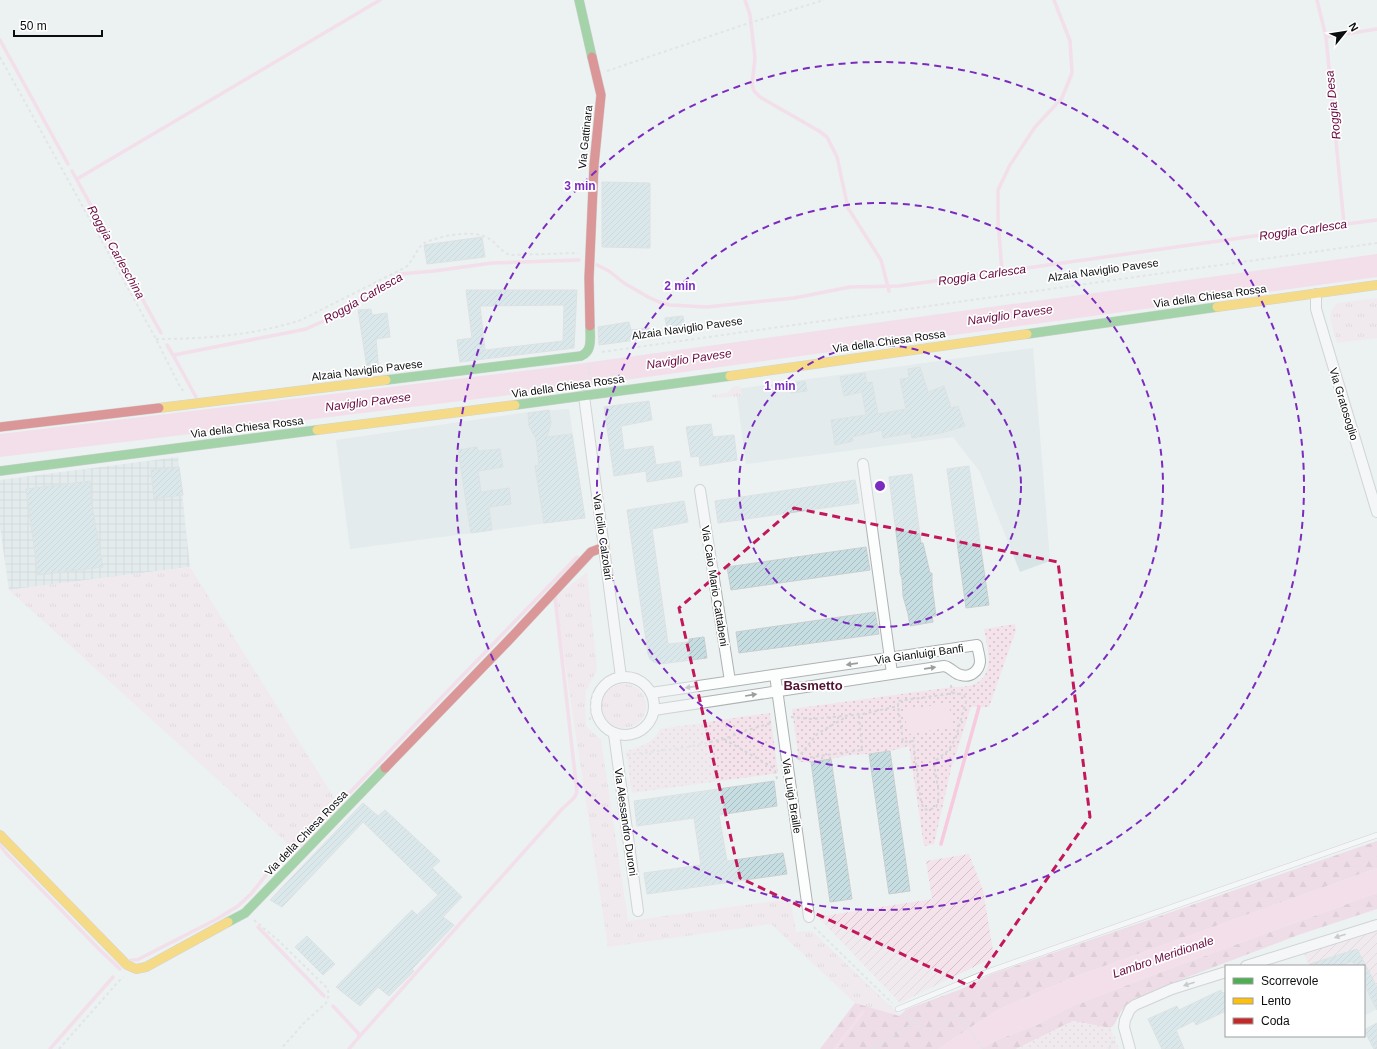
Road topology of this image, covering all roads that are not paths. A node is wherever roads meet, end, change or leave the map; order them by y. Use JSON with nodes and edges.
{"nodes":[{"id":1,"x":579,"y":0,"type":"edge"},
{"id":2,"x":1377,"y":285,"type":"edge"},
{"id":3,"x":1316,"y":294,"type":"junction"},
{"id":4,"x":589,"y":351,"type":"joint"},
{"id":5,"x":584,"y":396,"type":"junction"},
{"id":6,"x":0,"y":427,"type":"edge"},
{"id":7,"x":863,"y":464,"type":"dead end"},
{"id":8,"x":0,"y":471,"type":"edge"},
{"id":9,"x":700,"y":490,"type":"dead end"},
{"id":10,"x":1377,"y":512,"type":"edge"},
{"id":11,"x":604,"y":547,"type":"junction"},
{"id":12,"x":890,"y":658,"type":"junction"},
{"id":13,"x":892,"y":673,"type":"junction"},
{"id":14,"x":775,"y":675,"type":"junction"},
{"id":15,"x":621,"y":677,"type":"junction"},
{"id":16,"x":730,"y":681,"type":"junction"},
{"id":17,"x":777,"y":691,"type":"junction"},
{"id":18,"x":651,"y":693,"type":"junction"},
{"id":19,"x":654,"y":710,"type":"junction"},
{"id":20,"x":614,"y":734,"type":"junction"},
{"id":21,"x":0,"y":835,"type":"edge"},
{"id":22,"x":1377,"y":835,"type":"edge"},
{"id":23,"x":638,"y":911,"type":"dead end"},
{"id":24,"x":810,"y":917,"type":"dead end"},
{"id":25,"x":1377,"y":924,"type":"edge"},
{"id":26,"x":1249,"y":965,"type":"edge"},
{"id":27,"x":1225,"y":972,"type":"edge"},
{"id":28,"x":898,"y":1009,"type":"road end"},
{"id":29,"x":1130,"y":1049,"type":"edge"}],
"edges":[{"from":1,"to":4,"type":"street","name":"Via Gattinara"},
{"from":2,"to":3,"type":"street","name":"Via della Chiesa Rossa"},
{"from":3,"to":5,"type":"street","name":"Via della Chiesa Rossa"},
{"from":3,"to":10,"type":"street","name":"Via Gratosoglio"},
{"from":4,"to":6,"type":"street","name":"Alzaia Naviglio Pavese"},
{"from":5,"to":8,"type":"street","name":"Via della Chiesa Rossa"},
{"from":5,"to":11,"type":"street","name":"Via Icilio Calzolari"},
{"from":7,"to":12,"type":"street"},
{"from":9,"to":16,"type":"street","name":"Via Caio Mario Cattabeni"},
{"from":11,"to":15,"type":"street","name":"Via Icilio Calzolari"},
{"from":11,"to":21,"type":"street","name":"Via della Chiesa Rossa"},
{"from":12,"to":13,"type":"street"},
{"from":13,"to":12,"type":"street","name":"Via Gianluigi Banfi","one_way":true},
{"from":12,"to":14,"type":"street","name":"Via Gianluigi Banfi","one_way":true},
{"from":13,"to":17,"type":"street","name":"Via Gianluigi Banfi"},
{"from":14,"to":16,"type":"street","name":"Via Gianluigi Banfi"},
{"from":14,"to":17,"type":"street","name":"Via Luigi Braille"},
{"from":15,"to":18,"type":"street"},
{"from":15,"to":20,"type":"street"},
{"from":16,"to":18,"type":"street","name":"Via Gianluigi Banfi","one_way":true},
{"from":19,"to":17,"type":"street","name":"Via Gianluigi Banfi","one_way":true},
{"from":17,"to":24,"type":"street","name":"Via Luigi Braille"},
{"from":18,"to":19,"type":"street"},
{"from":19,"to":20,"type":"street"},
{"from":20,"to":23,"type":"street","name":"Via Alessandro Duroni"},
{"from":22,"to":28,"type":"lane"},
{"from":25,"to":26,"type":"street","one_way":true},
{"from":27,"to":29,"type":"street","one_way":true}]}
